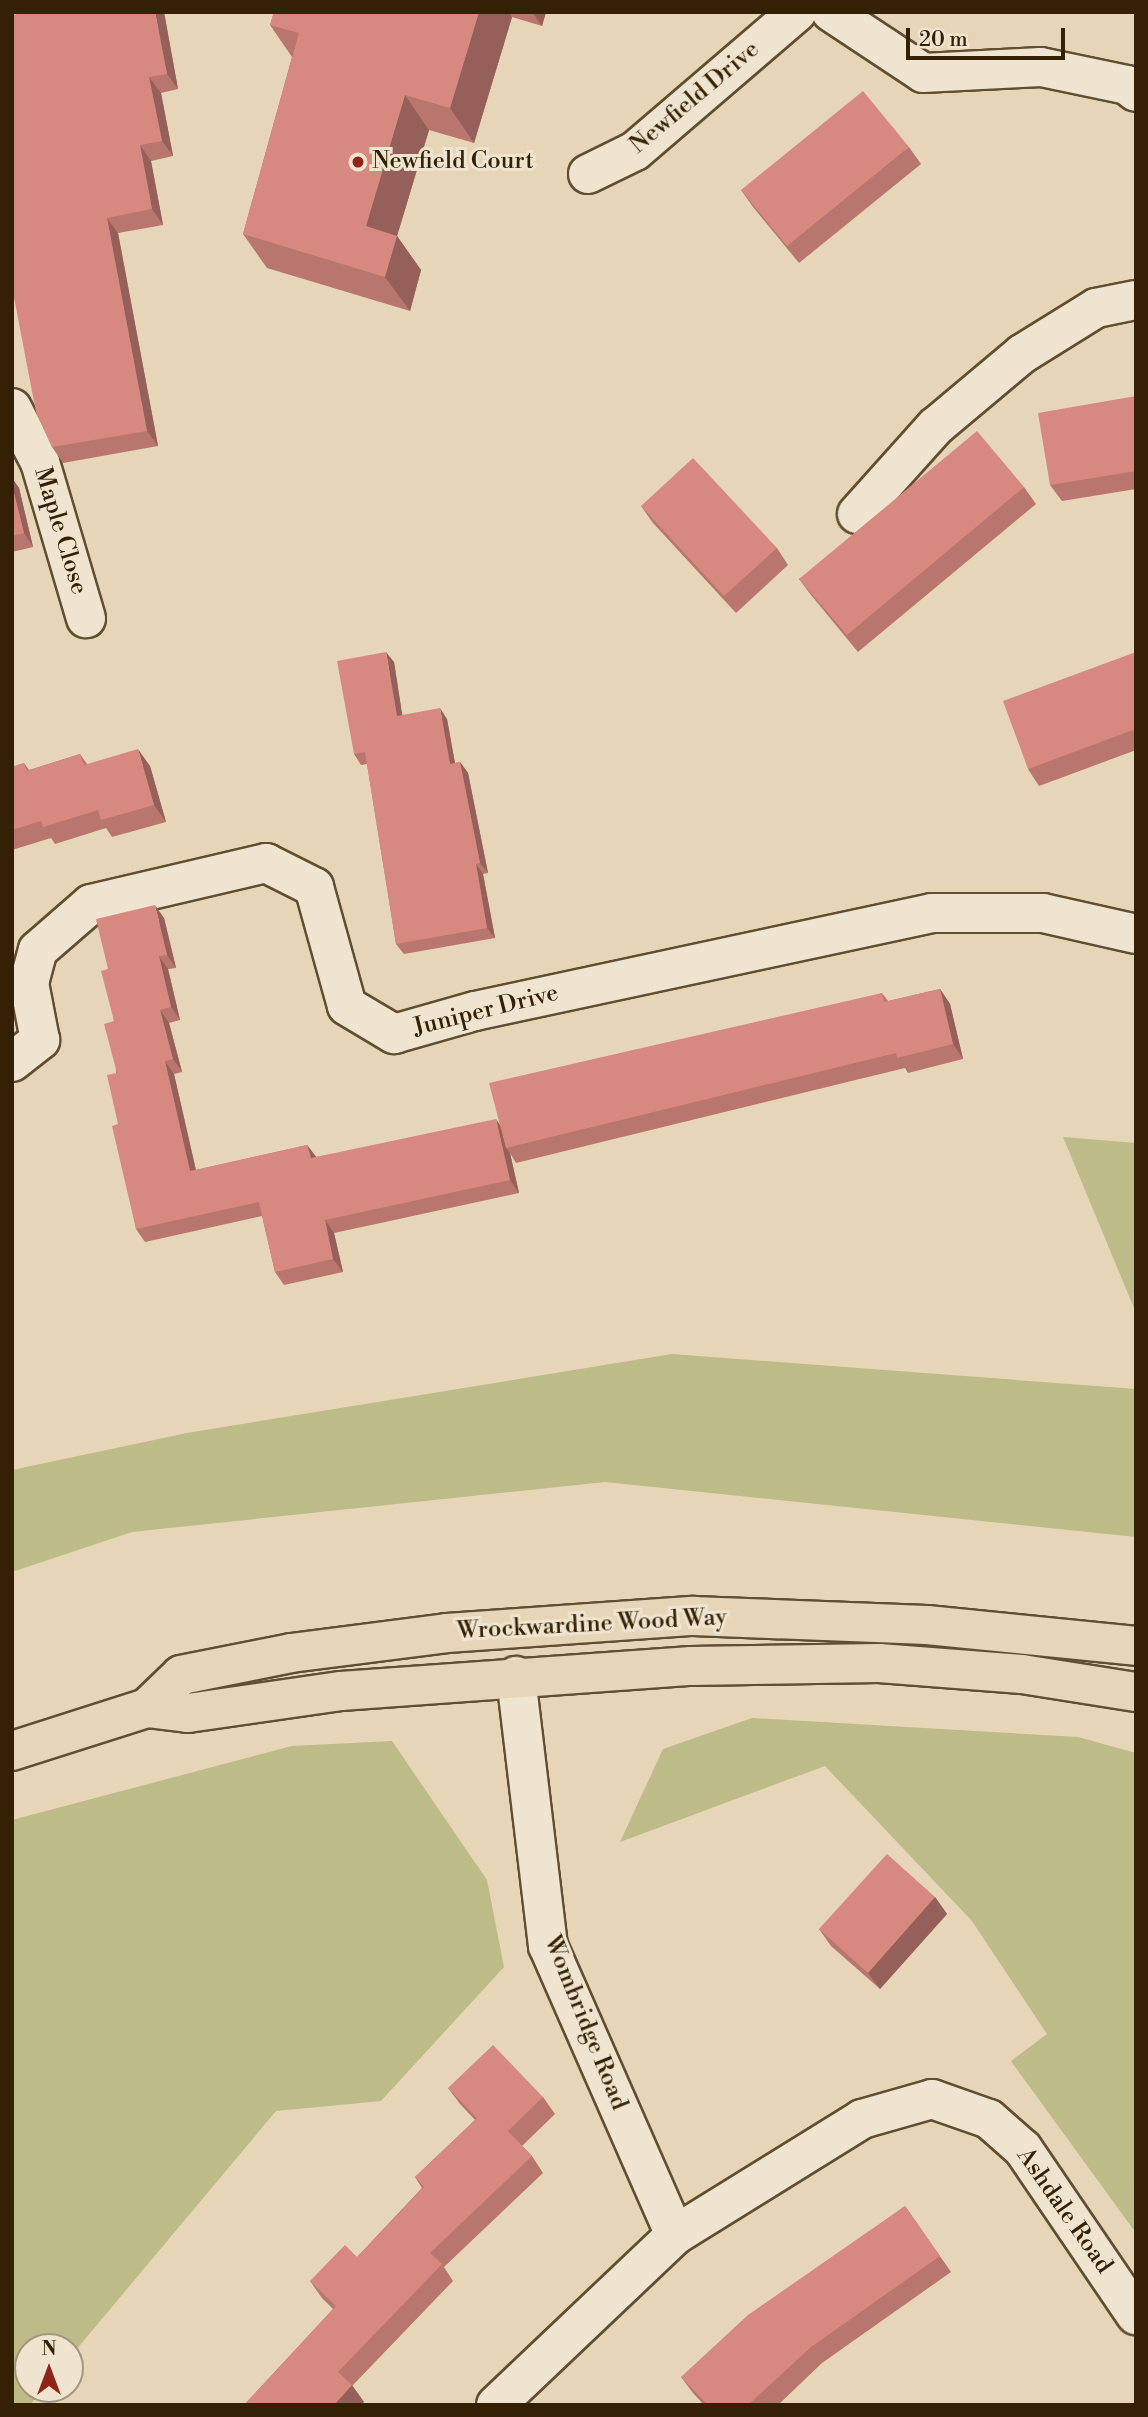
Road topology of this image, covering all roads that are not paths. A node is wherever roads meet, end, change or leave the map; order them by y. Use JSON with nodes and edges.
{"nodes":[{"id":1,"x":797,"y":12,"type":"edge"},
{"id":2,"x":831,"y":12,"type":"edge"},
{"id":3,"x":1136,"y":92,"type":"edge"},
{"id":4,"x":588,"y":174,"type":"dead end"},
{"id":5,"x":1136,"y":300,"type":"edge"},
{"id":6,"x":12,"y":408,"type":"edge"},
{"id":7,"x":857,"y":514,"type":"dead end"},
{"id":8,"x":86,"y":618,"type":"dead end"},
{"id":9,"x":1136,"y":934,"type":"edge"},
{"id":10,"x":12,"y":1062,"type":"edge"},
{"id":11,"x":1136,"y":1646,"type":"edge"},
{"id":12,"x":516,"y":1675,"type":"junction"},
{"id":13,"x":1136,"y":1692,"type":"edge"},
{"id":14,"x":148,"y":1707,"type":"junction"},
{"id":15,"x":12,"y":1751,"type":"edge"},
{"id":16,"x":675,"y":2235,"type":"junction"},
{"id":17,"x":1136,"y":2315,"type":"edge"},
{"id":18,"x":496,"y":2405,"type":"edge"}],
"edges":[{"from":1,"to":4,"type":"street","name":"Newfield Drive"},
{"from":2,"to":3,"type":"street"},
{"from":5,"to":7,"type":"street"},
{"from":6,"to":8,"type":"street","name":"Maple Close"},
{"from":9,"to":10,"type":"street","name":"Juniper Drive"},
{"from":11,"to":14,"type":"main road","name":"Wrockwardine Wood Way"},
{"from":12,"to":13,"type":"main road","name":"Wrockwardine Wood Way"},
{"from":12,"to":14,"type":"main road","name":"Wrockwardine Wood Way"},
{"from":12,"to":16,"type":"street","name":"Wombridge Road"},
{"from":14,"to":15,"type":"main road","name":"Wrockwardine Wood Way"},
{"from":16,"to":17,"type":"street","name":"Ashdale Road"},
{"from":16,"to":18,"type":"street"}]}
